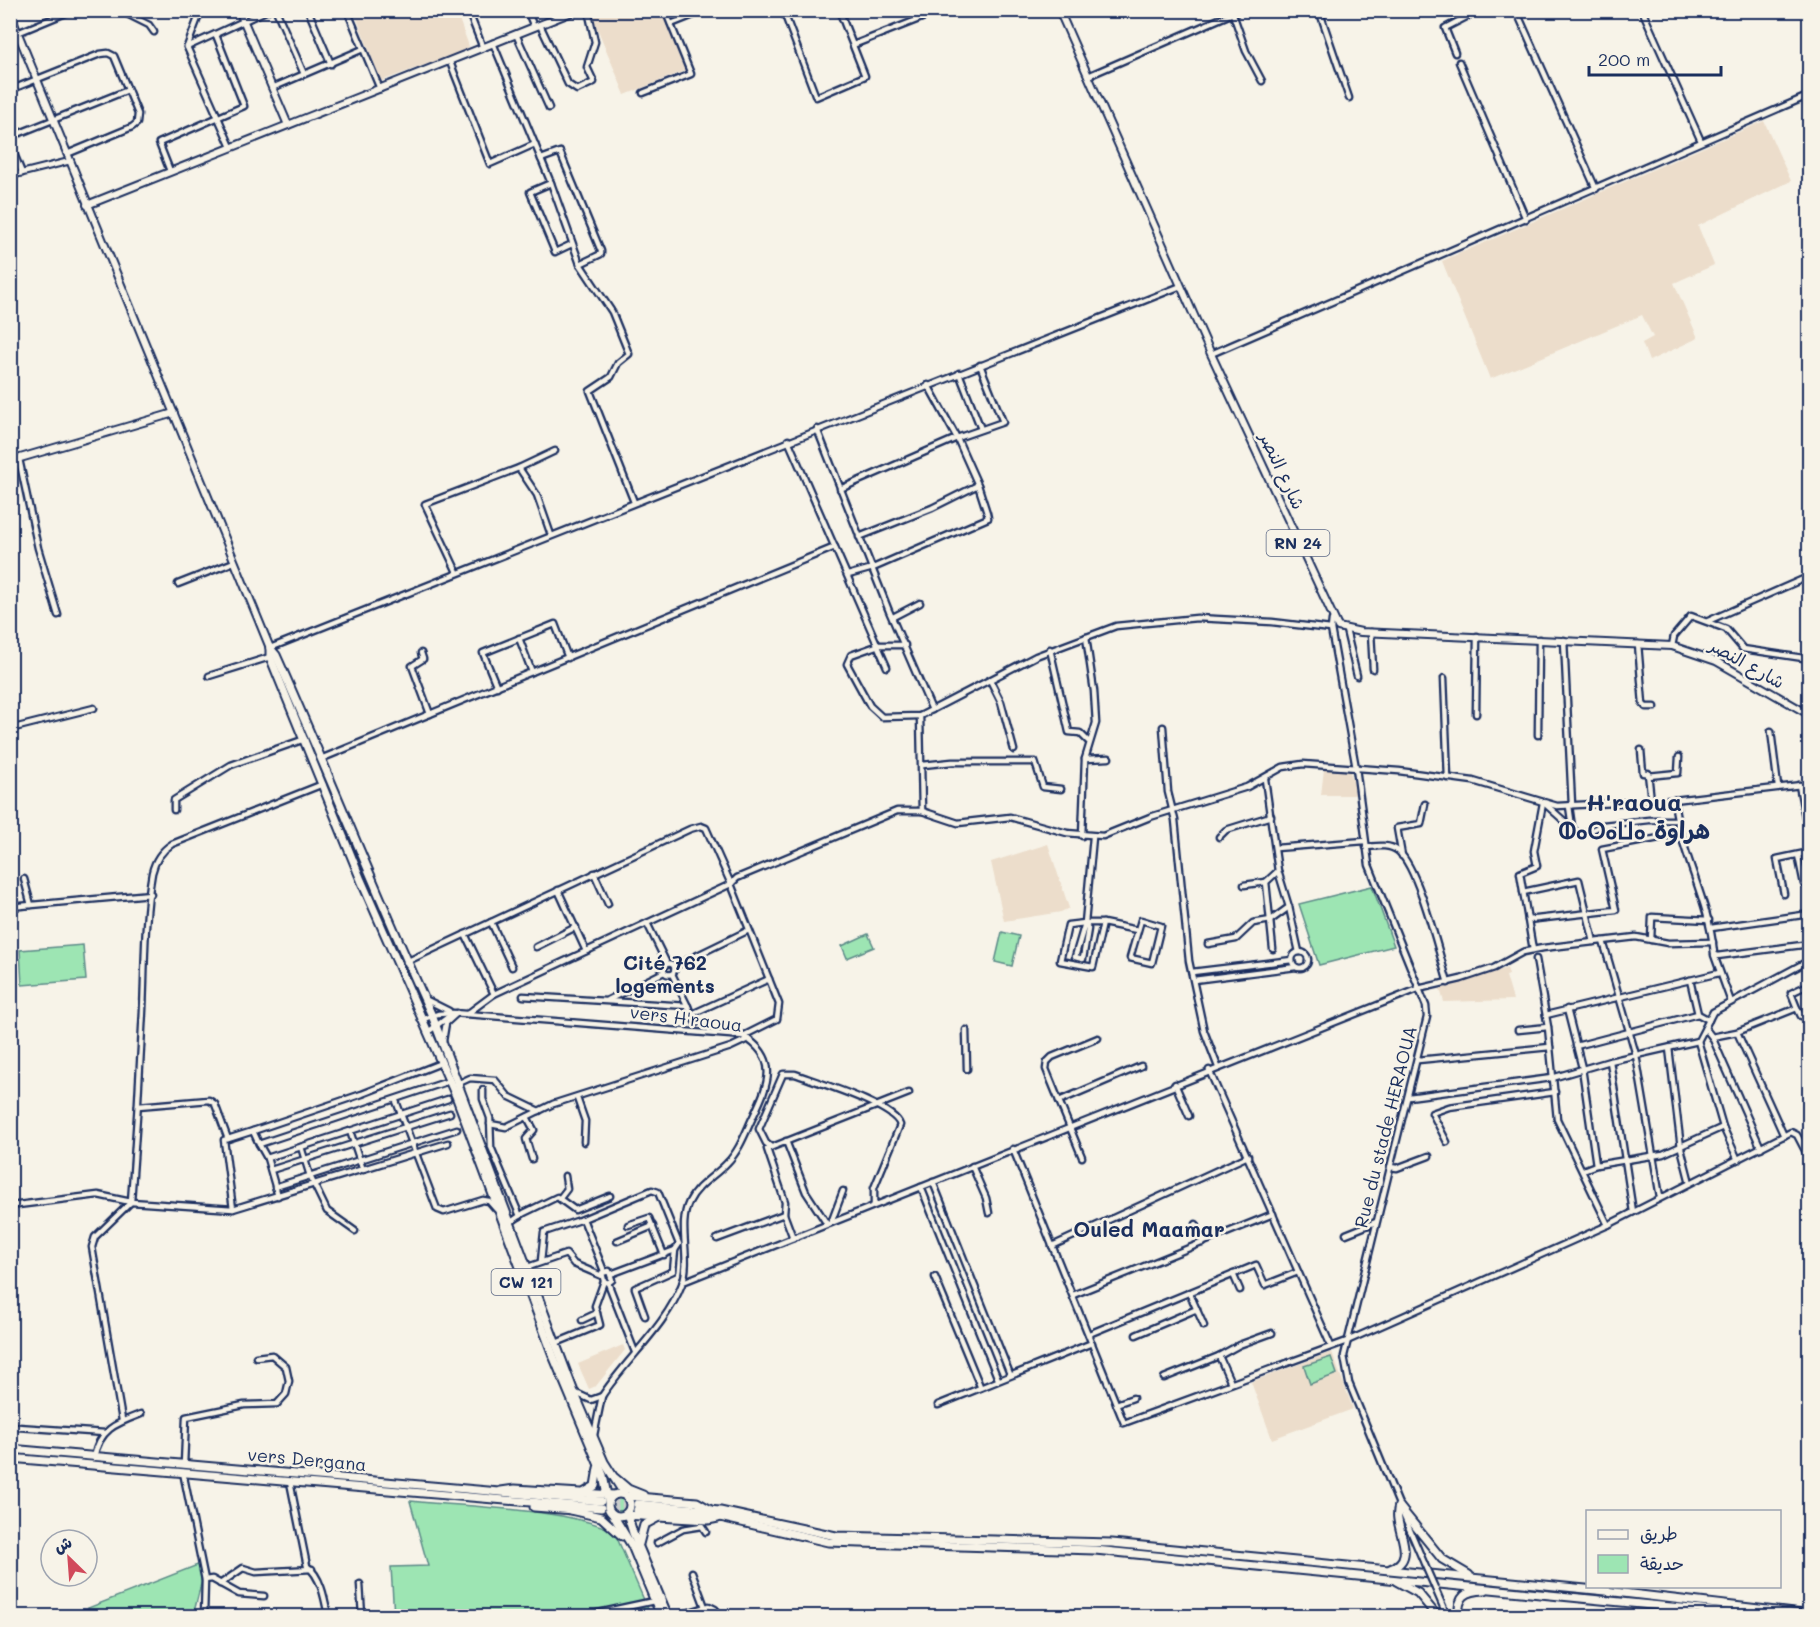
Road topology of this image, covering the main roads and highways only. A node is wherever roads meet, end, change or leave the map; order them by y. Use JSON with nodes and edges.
{"nodes":[{"id":1,"x":239,"y":10,"type":"edge"},
{"id":2,"x":577,"y":10,"type":"edge"},
{"id":3,"x":1059,"y":10,"type":"edge"},
{"id":4,"x":10,"y":14,"type":"edge"},
{"id":5,"x":288,"y":125,"type":"junction"},
{"id":6,"x":87,"y":205,"type":"junction"},
{"id":7,"x":174,"y":413,"type":"junction"},
{"id":8,"x":10,"y":462,"type":"edge"},
{"id":9,"x":270,"y":648,"type":"junction"},
{"id":10,"x":1809,"y":715,"type":"edge"},
{"id":11,"x":10,"y":1449,"type":"edge"},
{"id":12,"x":10,"y":1458,"type":"edge"},
{"id":13,"x":596,"y":1459,"type":"junction"},
{"id":14,"x":183,"y":1469,"type":"junction"},
{"id":15,"x":610,"y":1473,"type":"junction"},
{"id":16,"x":496,"y":1493,"type":"junction"},
{"id":17,"x":581,"y":1494,"type":"junction"},
{"id":18,"x":625,"y":1496,"type":"junction"},
{"id":19,"x":654,"y":1498,"type":"junction"},
{"id":20,"x":606,"y":1500,"type":"junction"},
{"id":21,"x":512,"y":1501,"type":"junction"},
{"id":22,"x":570,"y":1510,"type":"junction"},
{"id":23,"x":711,"y":1510,"type":"junction"},
{"id":24,"x":611,"y":1514,"type":"junction"},
{"id":25,"x":627,"y":1514,"type":"junction"},
{"id":26,"x":662,"y":1517,"type":"junction"},
{"id":27,"x":720,"y":1517,"type":"junction"},
{"id":28,"x":637,"y":1550,"type":"junction"},
{"id":29,"x":1387,"y":1574,"type":"junction"},
{"id":30,"x":1477,"y":1579,"type":"junction"},
{"id":31,"x":1510,"y":1589,"type":"junction"},
{"id":32,"x":1809,"y":1615,"type":"edge"},
{"id":33,"x":661,"y":1617,"type":"edge"},
{"id":34,"x":668,"y":1617,"type":"edge"},
{"id":35,"x":1437,"y":1617,"type":"edge"},
{"id":36,"x":1459,"y":1617,"type":"edge"},
{"id":37,"x":1762,"y":1617,"type":"edge"}],
"edges":[{"from":1,"to":5,"type":"main road"},
{"from":2,"to":5,"type":"main road"},
{"from":3,"to":10,"type":"main road","name":"شارع النصر","number":"RN 24"},
{"from":4,"to":6,"type":"main road","number":"CW 121"},
{"from":5,"to":6,"type":"main road"},
{"from":6,"to":7,"type":"main road","number":"CW 121"},
{"from":7,"to":8,"type":"main road"},
{"from":7,"to":9,"type":"main road","number":"CW 121"},
{"from":9,"to":13,"type":"highway","number":"CW 121"},
{"from":9,"to":15,"type":"highway"},
{"from":11,"to":14,"type":"highway","name":"vers Dergana"},
{"from":12,"to":14,"type":"highway"},
{"from":13,"to":17,"type":"highway"},
{"from":13,"to":20,"type":"highway","number":"CW 121"},
{"from":14,"to":16,"type":"highway","name":"vers Dergana"},
{"from":14,"to":21,"type":"highway"},
{"from":15,"to":18,"type":"highway"},
{"from":15,"to":19,"type":"highway"},
{"from":16,"to":17,"type":"highway"},
{"from":16,"to":20,"type":"highway","name":"vers Dergana"},
{"from":17,"to":20,"type":"highway"},
{"from":18,"to":19,"type":"highway"},
{"from":18,"to":20,"type":"highway"},
{"from":18,"to":25,"type":"highway"},
{"from":19,"to":23,"type":"highway"},
{"from":20,"to":21,"type":"highway"},
{"from":20,"to":24,"type":"highway"},
{"from":21,"to":22,"type":"highway"},
{"from":22,"to":24,"type":"highway"},
{"from":22,"to":28,"type":"highway"},
{"from":23,"to":27,"type":"highway"},
{"from":23,"to":29,"type":"highway"},
{"from":24,"to":25,"type":"highway"},
{"from":24,"to":28,"type":"highway"},
{"from":25,"to":26,"type":"highway"},
{"from":25,"to":28,"type":"highway"},
{"from":26,"to":27,"type":"highway"},
{"from":26,"to":28,"type":"highway"},
{"from":27,"to":29,"type":"highway"},
{"from":28,"to":33,"type":"highway"},
{"from":28,"to":34,"type":"highway"},
{"from":29,"to":30,"type":"highway"},
{"from":29,"to":30,"type":"highway"},
{"from":29,"to":31,"type":"highway"},
{"from":29,"to":35,"type":"highway"},
{"from":30,"to":32,"type":"highway"},
{"from":31,"to":36,"type":"highway"},
{"from":31,"to":37,"type":"highway"}]}
